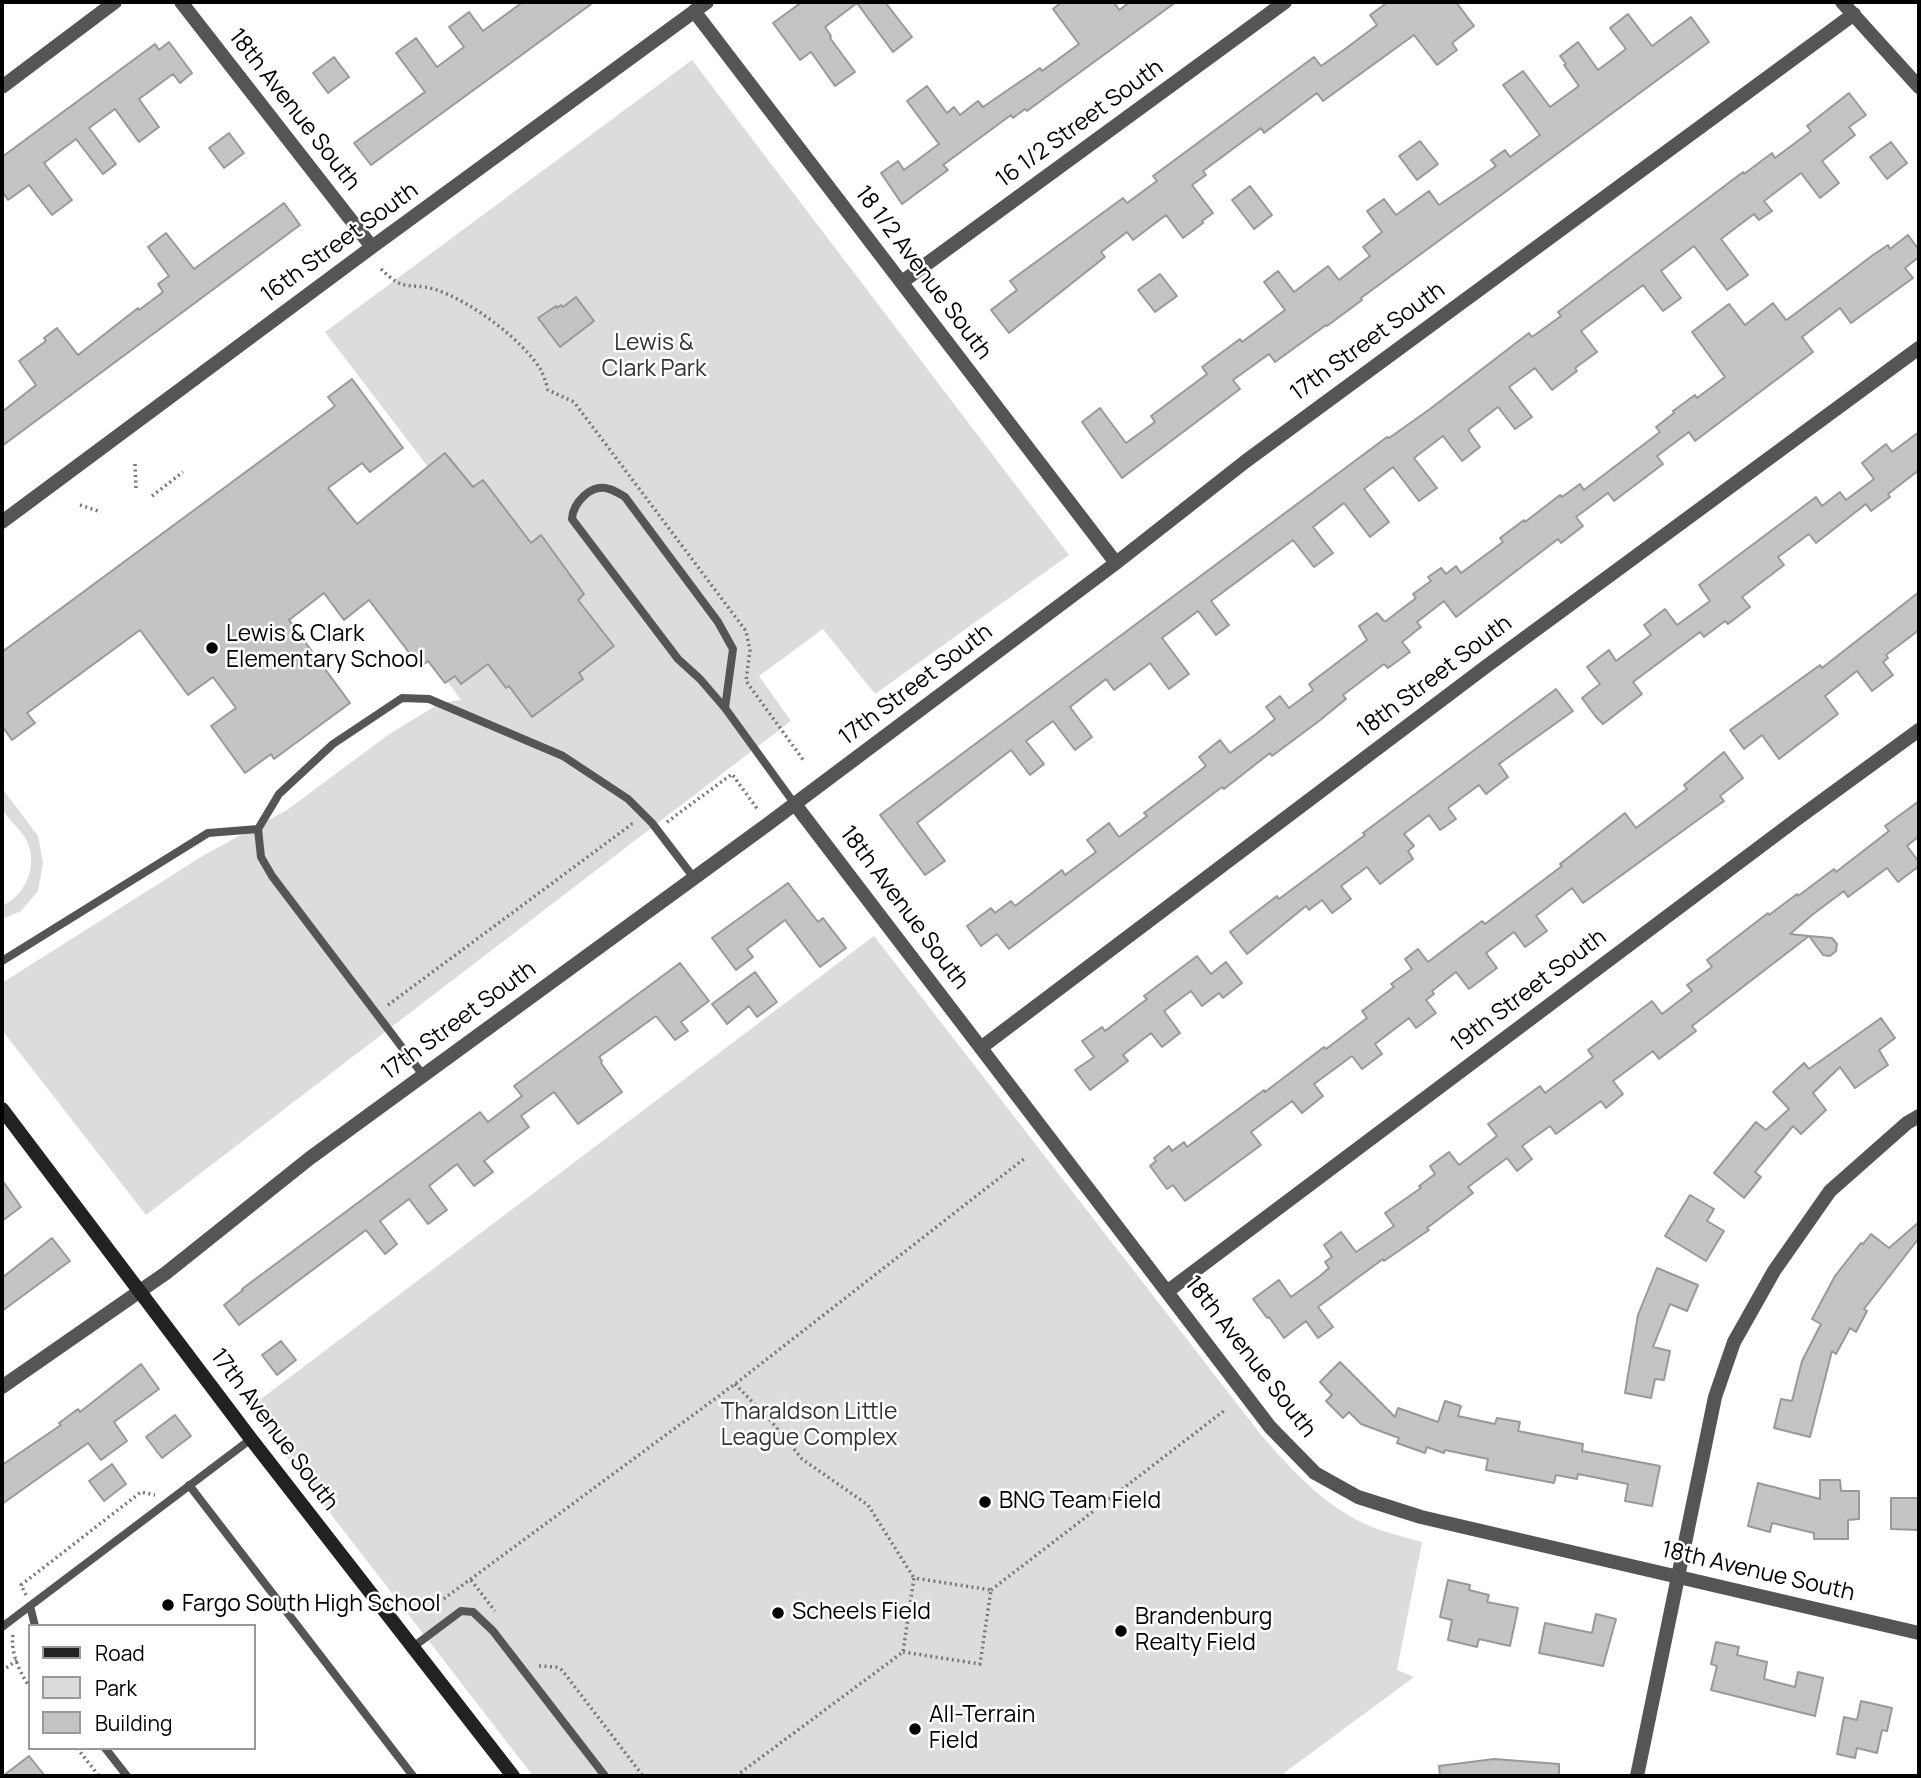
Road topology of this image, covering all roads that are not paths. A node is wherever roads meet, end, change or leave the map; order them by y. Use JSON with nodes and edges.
{"nodes":[{"id":1,"x":115,"y":2,"type":"edge"},
{"id":2,"x":181,"y":2,"type":"edge"},
{"id":3,"x":707,"y":2,"type":"edge"},
{"id":4,"x":1285,"y":2,"type":"edge"},
{"id":5,"x":1842,"y":2,"type":"edge"},
{"id":6,"x":694,"y":11,"type":"junction"},
{"id":7,"x":1854,"y":14,"type":"junction"},
{"id":8,"x":2,"y":87,"type":"edge"},
{"id":9,"x":1919,"y":87,"type":"edge"},
{"id":10,"x":372,"y":247,"type":"junction"},
{"id":11,"x":902,"y":282,"type":"junction"},
{"id":12,"x":1919,"y":348,"type":"edge"},
{"id":13,"x":2,"y":522,"type":"edge"},
{"id":14,"x":1116,"y":563,"type":"junction"},
{"id":15,"x":724,"y":708,"type":"junction"},
{"id":16,"x":1919,"y":730,"type":"edge"},
{"id":17,"x":794,"y":803,"type":"junction"},
{"id":18,"x":258,"y":829,"type":"junction"},
{"id":19,"x":694,"y":878,"type":"junction"},
{"id":20,"x":2,"y":961,"type":"edge"},
{"id":21,"x":982,"y":1047,"type":"junction"},
{"id":22,"x":423,"y":1075,"type":"junction"},
{"id":23,"x":2,"y":1110,"type":"edge"},
{"id":24,"x":1919,"y":1116,"type":"edge"},
{"id":25,"x":1168,"y":1291,"type":"junction"},
{"id":26,"x":139,"y":1292,"type":"junction"},
{"id":27,"x":2,"y":1387,"type":"edge"},
{"id":28,"x":251,"y":1439,"type":"junction"},
{"id":29,"x":189,"y":1485,"type":"junction"},
{"id":30,"x":1679,"y":1577,"type":"junction"},
{"id":31,"x":30,"y":1606,"type":"junction"},
{"id":32,"x":34,"y":1624,"type":"edge"},
{"id":33,"x":2,"y":1627,"type":"edge"},
{"id":34,"x":1919,"y":1633,"type":"edge"},
{"id":35,"x":413,"y":1647,"type":"junction"},
{"id":36,"x":107,"y":1750,"type":"edge"},
{"id":37,"x":127,"y":1776,"type":"edge"},
{"id":38,"x":413,"y":1776,"type":"edge"},
{"id":39,"x":513,"y":1776,"type":"edge"},
{"id":40,"x":606,"y":1776,"type":"edge"},
{"id":41,"x":1637,"y":1776,"type":"edge"}],
"edges":[{"from":1,"to":8,"type":"street"},
{"from":2,"to":10,"type":"street","name":"18th Avenue South"},
{"from":3,"to":6,"type":"street","name":"16th Street South"},
{"from":4,"to":11,"type":"street","name":"16 1/2 Street South"},
{"from":5,"to":7,"type":"street"},
{"from":6,"to":10,"type":"street","name":"16th Street South"},
{"from":6,"to":11,"type":"street","name":"18 1/2 Avenue South"},
{"from":7,"to":9,"type":"street"},
{"from":7,"to":14,"type":"street","name":"17th Street South"},
{"from":10,"to":13,"type":"street","name":"16th Street South"},
{"from":11,"to":14,"type":"street","name":"18 1/2 Avenue South"},
{"from":12,"to":21,"type":"street","name":"18th Street South"},
{"from":14,"to":17,"type":"street","name":"17th Street South"},
{"from":15,"to":15,"type":"lane"},
{"from":15,"to":17,"type":"lane"},
{"from":16,"to":25,"type":"street","name":"19th Street South"},
{"from":17,"to":19,"type":"street","name":"17th Street South"},
{"from":17,"to":21,"type":"street","name":"18th Avenue South"},
{"from":18,"to":19,"type":"lane"},
{"from":18,"to":20,"type":"lane"},
{"from":18,"to":22,"type":"lane"},
{"from":19,"to":22,"type":"street","name":"17th Street South"},
{"from":21,"to":25,"type":"street","name":"18th Avenue South"},
{"from":22,"to":26,"type":"street","name":"17th Street South"},
{"from":23,"to":26,"type":"street","name":"17th Avenue South"},
{"from":24,"to":30,"type":"street"},
{"from":25,"to":30,"type":"street","name":"18th Avenue South"},
{"from":26,"to":27,"type":"street","name":"17th Street South"},
{"from":26,"to":28,"type":"street","name":"17th Avenue South"},
{"from":28,"to":29,"type":"lane"},
{"from":28,"to":35,"type":"street","name":"17th Avenue South"},
{"from":29,"to":31,"type":"lane"},
{"from":29,"to":38,"type":"lane"},
{"from":30,"to":34,"type":"street","name":"18th Avenue South"},
{"from":30,"to":41,"type":"street"},
{"from":31,"to":32,"type":"lane"},
{"from":31,"to":33,"type":"lane"},
{"from":35,"to":39,"type":"street","name":"17th Avenue South"},
{"from":35,"to":40,"type":"lane"},
{"from":36,"to":37,"type":"lane"}]}
